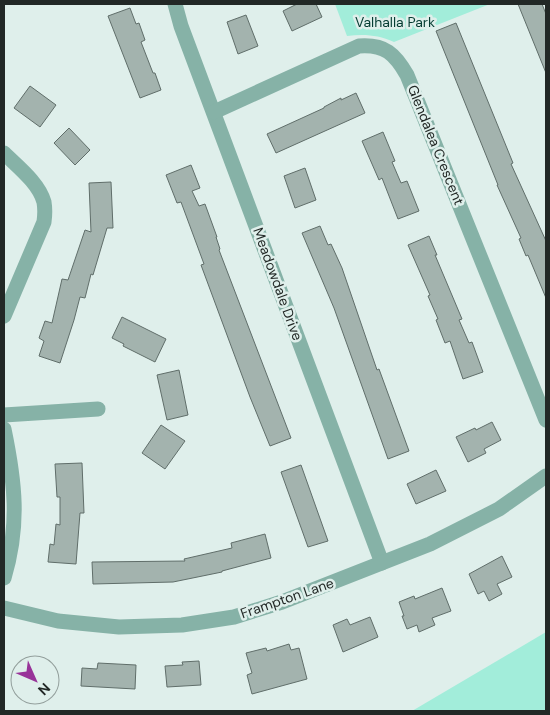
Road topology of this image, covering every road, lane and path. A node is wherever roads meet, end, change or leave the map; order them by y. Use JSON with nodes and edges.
{"nodes":[{"id":1,"x":175,"y":4,"type":"edge"},
{"id":2,"x":214,"y":112,"type":"junction"},
{"id":3,"x":4,"y":153,"type":"edge"},
{"id":4,"x":4,"y":316,"type":"edge"},
{"id":5,"x":98,"y":409,"type":"dead end"},
{"id":6,"x":4,"y":415,"type":"edge"},
{"id":7,"x":546,"y":420,"type":"edge"},
{"id":8,"x":4,"y":429,"type":"edge"},
{"id":9,"x":546,"y":476,"type":"edge"},
{"id":10,"x":382,"y":563,"type":"junction"},
{"id":11,"x":4,"y":578,"type":"edge"},
{"id":12,"x":4,"y":608,"type":"edge"}],
"edges":[{"from":1,"to":2,"type":"street","name":"Meadowdale Drive"},
{"from":2,"to":7,"type":"street","name":"Glendalea Crescent"},
{"from":2,"to":10,"type":"street","name":"Meadowdale Drive"},
{"from":3,"to":4,"type":"street"},
{"from":5,"to":6,"type":"street"},
{"from":8,"to":11,"type":"street"},
{"from":9,"to":10,"type":"street","name":"Frampton Lane"},
{"from":10,"to":12,"type":"street","name":"Frampton Lane"}]}
